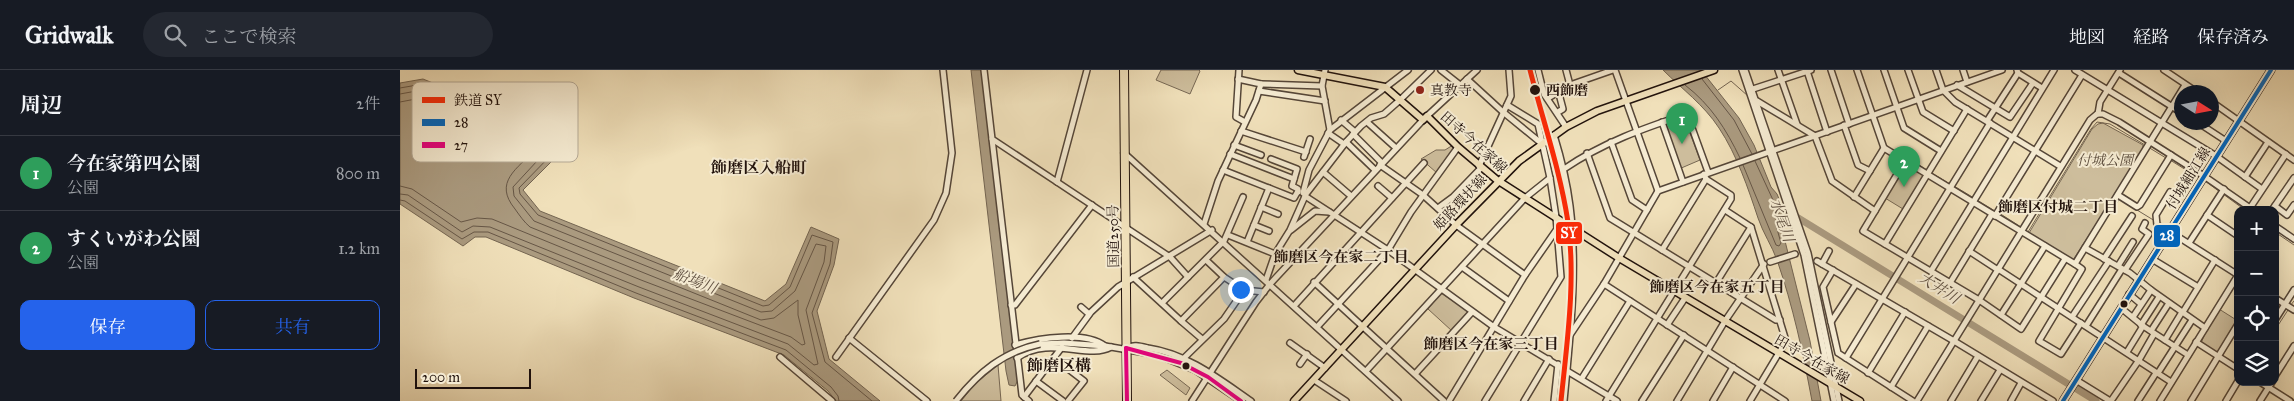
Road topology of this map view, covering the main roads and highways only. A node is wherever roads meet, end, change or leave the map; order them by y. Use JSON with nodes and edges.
{"nodes":[{"id":1,"x":1124,"y":70,"type":"edge"},
{"id":2,"x":1302,"y":70,"type":"edge"},
{"id":3,"x":2271,"y":70,"type":"edge"},
{"id":4,"x":1711,"y":71,"type":"edge"},
{"id":5,"x":1324,"y":72,"type":"edge"},
{"id":6,"x":1497,"y":180,"type":"junction"},
{"id":7,"x":1127,"y":401,"type":"edge"},
{"id":8,"x":1294,"y":401,"type":"edge"},
{"id":9,"x":1860,"y":401,"type":"edge"},
{"id":10,"x":2063,"y":401,"type":"edge"}],
"edges":[{"from":1,"to":7,"type":"highway","name":"国道250号"},
{"from":2,"to":5,"type":"main road"},
{"from":3,"to":10,"type":"main road","name":"付城細江線"},
{"from":4,"to":6,"type":"main road","name":"姫路環状線"},
{"from":5,"to":6,"type":"main road","name":"田寺今在家線"},
{"from":6,"to":8,"type":"main road","name":"姫路環状線"},
{"from":6,"to":9,"type":"main road","name":"田寺今在家線"}]}
